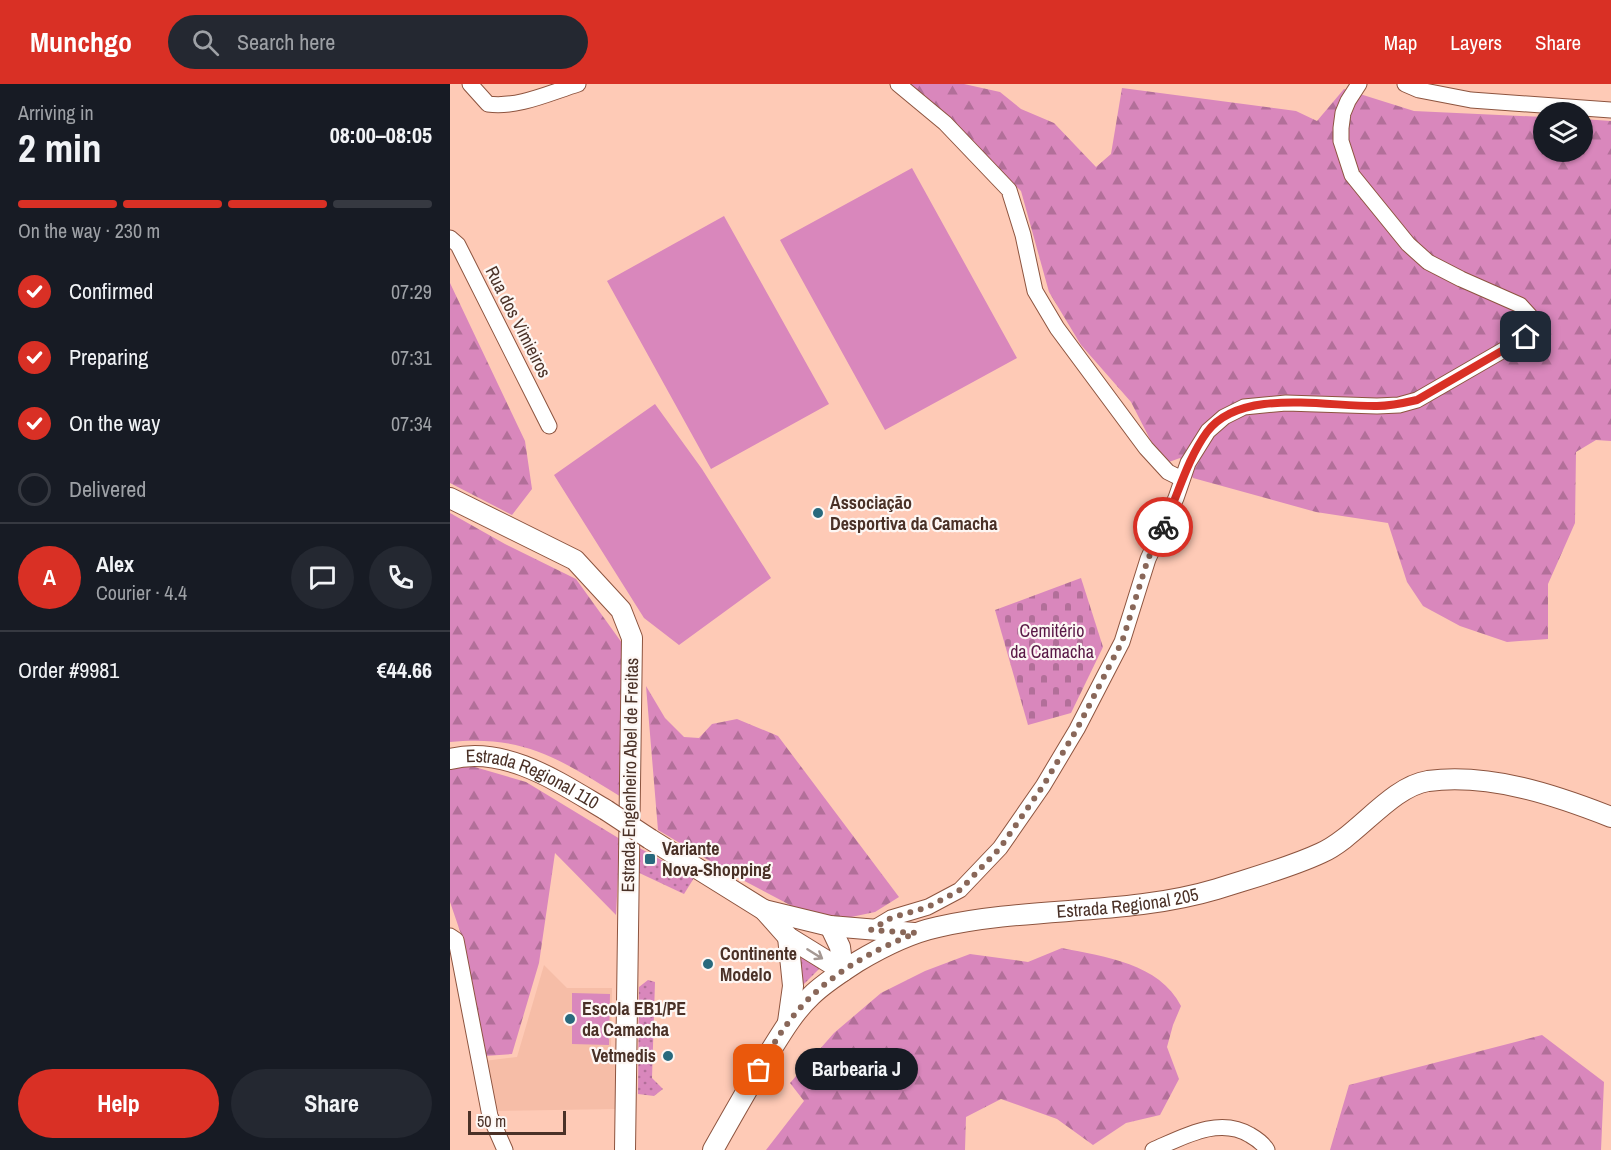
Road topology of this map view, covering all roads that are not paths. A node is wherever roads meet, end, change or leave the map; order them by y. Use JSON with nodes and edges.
{"nodes":[{"id":1,"x":470,"y":84,"type":"edge"},
{"id":2,"x":578,"y":84,"type":"edge"},
{"id":3,"x":898,"y":84,"type":"edge"},
{"id":4,"x":1359,"y":84,"type":"edge"},
{"id":5,"x":1405,"y":84,"type":"edge"},
{"id":6,"x":1611,"y":110,"type":"edge"},
{"id":7,"x":450,"y":238,"type":"edge"},
{"id":8,"x":549,"y":426,"type":"dead end"},
{"id":9,"x":1182,"y":479,"type":"junction"},
{"id":10,"x":450,"y":498,"type":"edge"},
{"id":11,"x":450,"y":759,"type":"edge"},
{"id":12,"x":1611,"y":818,"type":"edge"},
{"id":13,"x":764,"y":910,"type":"junction"},
{"id":14,"x":823,"y":924,"type":"junction"},
{"id":15,"x":871,"y":930,"type":"junction"},
{"id":16,"x":916,"y":933,"type":"junction"},
{"id":17,"x":450,"y":936,"type":"edge"},
{"id":18,"x":788,"y":937,"type":"junction"},
{"id":19,"x":843,"y":971,"type":"junction"},
{"id":20,"x":788,"y":1022,"type":"junction"},
{"id":21,"x":506,"y":1150,"type":"edge"},
{"id":22,"x":625,"y":1150,"type":"edge"},
{"id":23,"x":713,"y":1150,"type":"edge"},
{"id":24,"x":1153,"y":1150,"type":"edge"},
{"id":25,"x":1267,"y":1150,"type":"edge"}],
"edges":[{"from":1,"to":2,"type":"street"},
{"from":3,"to":9,"type":"street"},
{"from":4,"to":9,"type":"street"},
{"from":5,"to":6,"type":"street"},
{"from":7,"to":8,"type":"street","name":"Rua dos Vimieiros"},
{"from":9,"to":15,"type":"street"},
{"from":10,"to":22,"type":"main road","name":"Estrada Engenheiro Abel de Freitas"},
{"from":11,"to":13,"type":"main road","name":"Estrada Regional 110","bridge":true},
{"from":12,"to":16,"type":"main road","name":"Estrada Regional 205"},
{"from":13,"to":14,"type":"main road","name":"Estrada Regional 110"},
{"from":13,"to":18,"type":"main road","name":"Estrada Regional 110"},
{"from":14,"to":15,"type":"main road","name":"Estrada Regional 110"},
{"from":14,"to":18,"type":"main road"},
{"from":14,"to":19,"type":"main road"},
{"from":15,"to":16,"type":"main road","name":"Estrada Regional 110"},
{"from":16,"to":19,"type":"main road","name":"Estrada Regional 205"},
{"from":17,"to":21,"type":"street"},
{"from":18,"to":19,"type":"main road","name":"Estrada Regional 110","one_way":true},
{"from":18,"to":20,"type":"main road"},
{"from":19,"to":20,"type":"main road","name":"Estrada Regional 205"},
{"from":20,"to":23,"type":"main road","name":"Estrada Regional 205"},
{"from":24,"to":25,"type":"street"}]}
